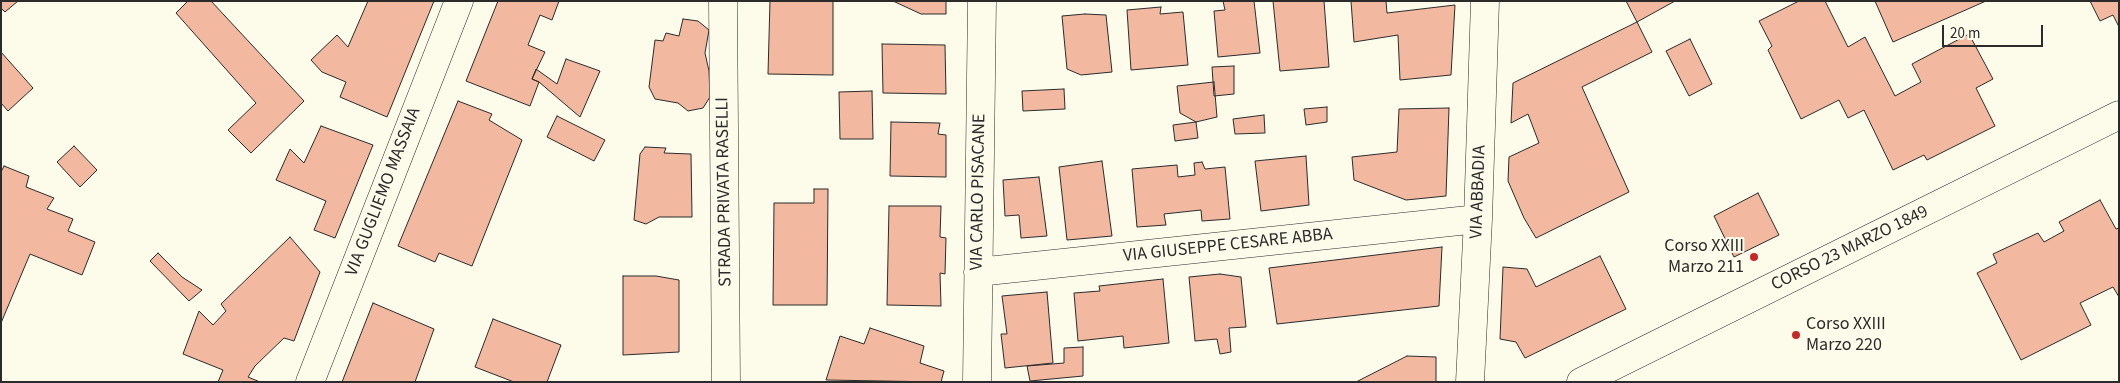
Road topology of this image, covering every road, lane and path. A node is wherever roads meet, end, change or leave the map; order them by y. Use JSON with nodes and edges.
{"nodes":[{"id":1,"x":459,"y":1,"type":"edge"},
{"id":2,"x":723,"y":1,"type":"edge"},
{"id":3,"x":982,"y":1,"type":"edge"},
{"id":4,"x":1485,"y":1,"type":"edge"},
{"id":5,"x":2119,"y":115,"type":"edge"},
{"id":6,"x":1478,"y":219,"type":"junction"},
{"id":7,"x":978,"y":272,"type":"junction"},
{"id":8,"x":310,"y":382,"type":"edge"},
{"id":9,"x":726,"y":382,"type":"edge"},
{"id":10,"x":976,"y":382,"type":"edge"},
{"id":11,"x":1470,"y":382,"type":"edge"},
{"id":12,"x":1581,"y":382,"type":"edge"}],
"edges":[{"from":1,"to":8,"type":"street","name":"VIA GUGLIEMO MASSAIA"},
{"from":2,"to":9,"type":"street","name":"STRADA PRIVATA RASELLI"},
{"from":3,"to":7,"type":"street","name":"VIA CARLO PISACANE"},
{"from":4,"to":6,"type":"street","name":"VIA ABBADIA"},
{"from":5,"to":12,"type":"street","name":"CORSO 23 MARZO 1849"},
{"from":6,"to":7,"type":"street","name":"VIA GIUSEPPE CESARE ABBA"},
{"from":6,"to":11,"type":"street","name":"VIA ABBADIA"},
{"from":7,"to":10,"type":"street","name":"VIA CARLO PISACANE"}]}
